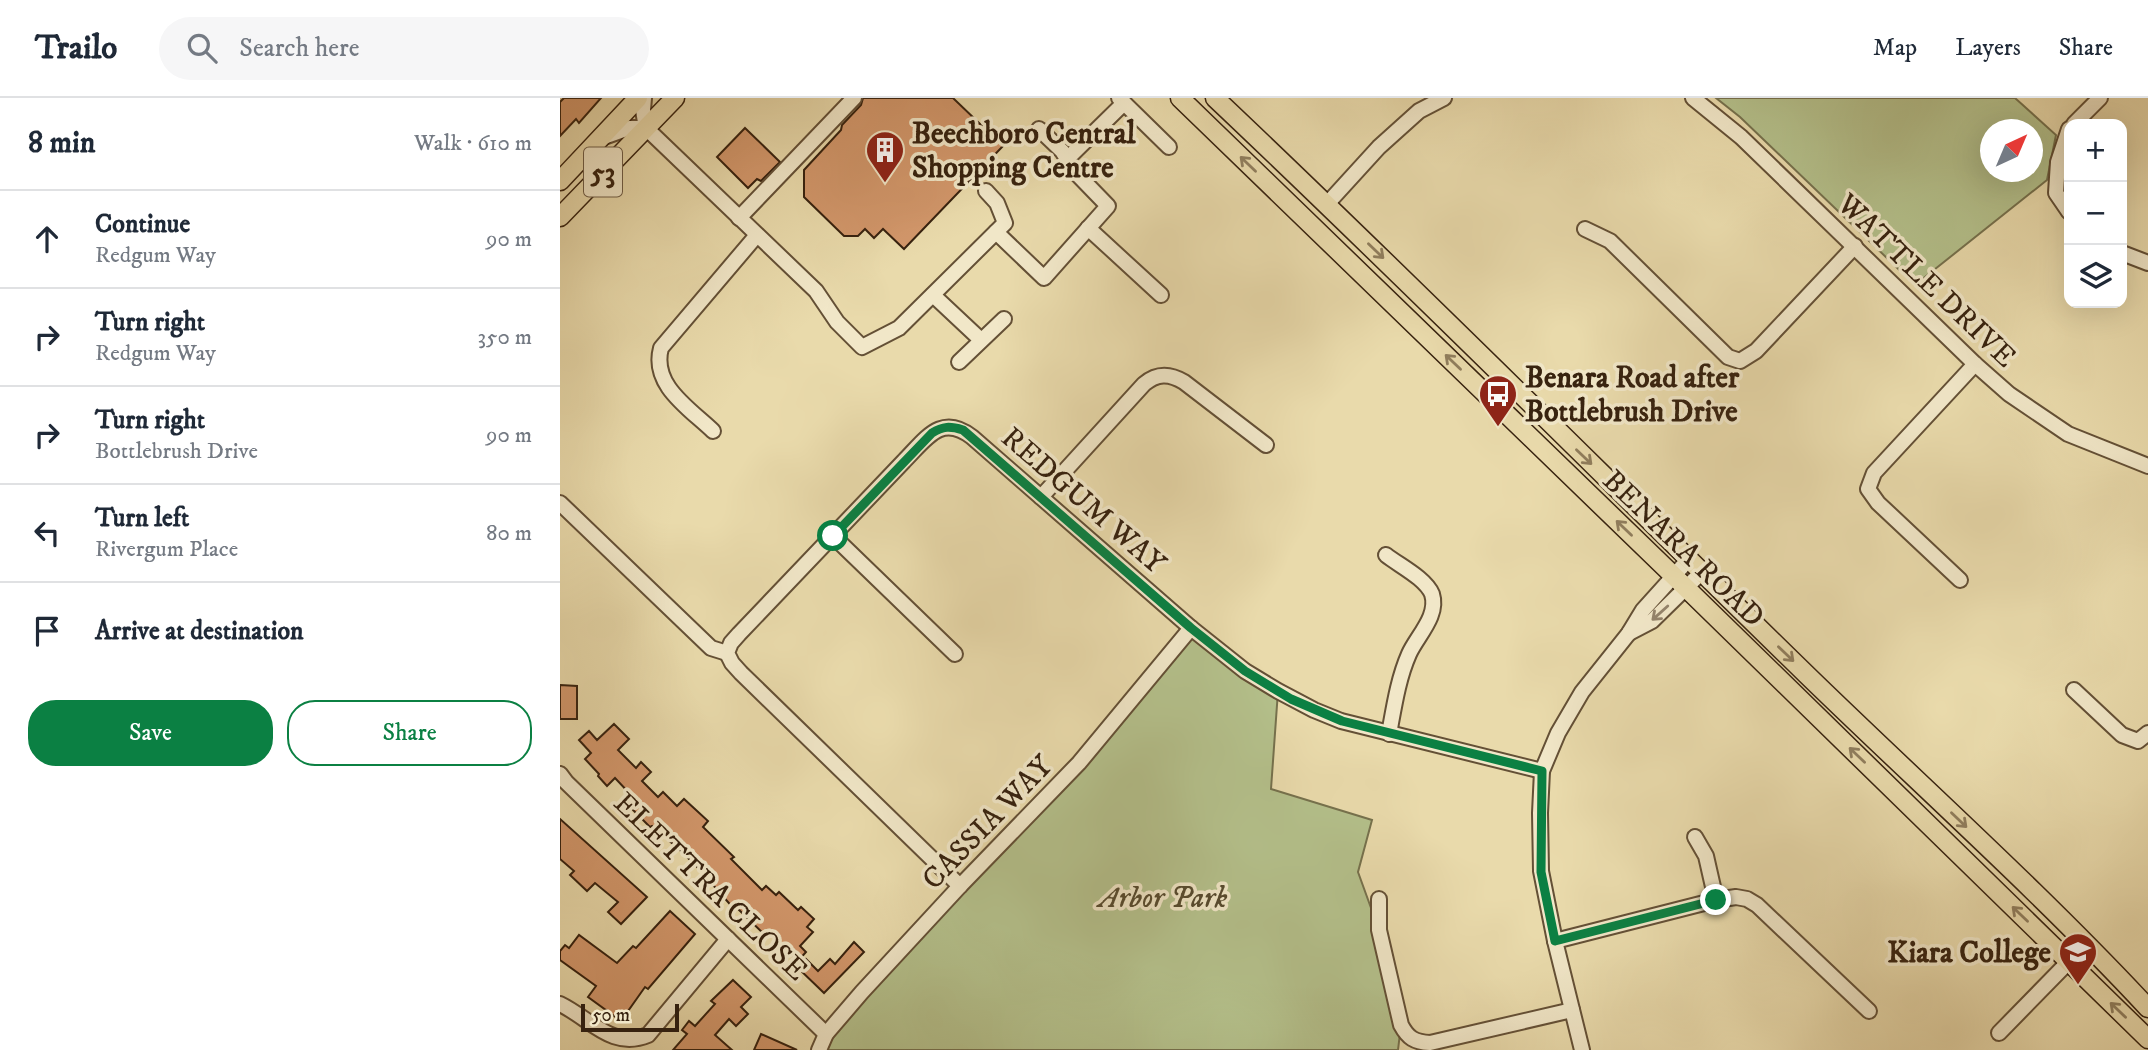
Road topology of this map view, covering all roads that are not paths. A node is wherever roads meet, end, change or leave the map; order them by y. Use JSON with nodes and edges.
{"nodes":[{"id":1,"x":638,"y":98,"type":"edge"},
{"id":2,"x":644,"y":98,"type":"edge"},
{"id":3,"x":675,"y":98,"type":"edge"},
{"id":4,"x":854,"y":98,"type":"edge"},
{"id":5,"x":1180,"y":98,"type":"edge"},
{"id":6,"x":1215,"y":98,"type":"edge"},
{"id":7,"x":1444,"y":98,"type":"edge"},
{"id":8,"x":1693,"y":98,"type":"edge"},
{"id":9,"x":2100,"y":98,"type":"edge"},
{"id":10,"x":1121,"y":100,"type":"edge"},
{"id":11,"x":1416,"y":104,"type":"edge"},
{"id":12,"x":2079,"y":119,"type":"edge"},
{"id":13,"x":646,"y":128,"type":"junction"},
{"id":14,"x":1039,"y":129,"type":"dead end"},
{"id":15,"x":600,"y":139,"type":"junction"},
{"id":16,"x":2064,"y":144,"type":"edge"},
{"id":17,"x":1169,"y":146,"type":"dead end"},
{"id":18,"x":1067,"y":159,"type":"junction"},
{"id":19,"x":560,"y":181,"type":"edge"},
{"id":20,"x":986,"y":191,"type":"dead end"},
{"id":21,"x":1327,"y":204,"type":"junction"},
{"id":22,"x":2064,"y":204,"type":"edge"},
{"id":23,"x":560,"y":217,"type":"edge"},
{"id":24,"x":739,"y":218,"type":"junction"},
{"id":25,"x":1309,"y":223,"type":"junction"},
{"id":26,"x":1088,"y":228,"type":"junction"},
{"id":27,"x":1585,"y":229,"type":"dead end"},
{"id":28,"x":996,"y":232,"type":"junction"},
{"id":29,"x":757,"y":235,"type":"junction"},
{"id":30,"x":1855,"y":246,"type":"junction"},
{"id":31,"x":2127,"y":255,"type":"edge"},
{"id":32,"x":2148,"y":263,"type":"edge"},
{"id":33,"x":933,"y":295,"type":"junction"},
{"id":34,"x":1161,"y":295,"type":"dead end"},
{"id":35,"x":1004,"y":319,"type":"dead end"},
{"id":36,"x":981,"y":340,"type":"junction"},
{"id":37,"x":960,"y":362,"type":"dead end"},
{"id":38,"x":1975,"y":364,"type":"junction"},
{"id":39,"x":1518,"y":393,"type":"junction"},
{"id":40,"x":1502,"y":410,"type":"junction"},
{"id":41,"x":713,"y":431,"type":"dead end"},
{"id":42,"x":1266,"y":445,"type":"dead end"},
{"id":43,"x":2147,"y":463,"type":"edge"},
{"id":44,"x":1041,"y":497,"type":"junction"},
{"id":45,"x":560,"y":503,"type":"edge"},
{"id":46,"x":833,"y":536,"type":"junction"},
{"id":47,"x":1386,"y":555,"type":"dead end"},
{"id":48,"x":1696,"y":566,"type":"junction"},
{"id":49,"x":1673,"y":576,"type":"junction"},
{"id":50,"x":1960,"y":580,"type":"dead end"},
{"id":51,"x":1686,"y":589,"type":"junction"},
{"id":52,"x":1191,"y":628,"type":"junction"},
{"id":53,"x":1629,"y":633,"type":"junction"},
{"id":54,"x":727,"y":653,"type":"junction"},
{"id":55,"x":955,"y":654,"type":"dead end"},
{"id":56,"x":2074,"y":690,"type":"dead end"},
{"id":57,"x":2148,"y":733,"type":"edge"},
{"id":58,"x":1389,"y":734,"type":"junction"},
{"id":59,"x":1542,"y":771,"type":"junction"},
{"id":60,"x":560,"y":774,"type":"edge"},
{"id":61,"x":1922,"y":785,"type":"junction"},
{"id":62,"x":1905,"y":803,"type":"junction"},
{"id":63,"x":1695,"y":837,"type":"dead end"},
{"id":64,"x":960,"y":886,"type":"junction"},
{"id":65,"x":1379,"y":899,"type":"dead end"},
{"id":66,"x":1716,"y":900,"type":"junction"},
{"id":67,"x":728,"y":939,"type":"junction"},
{"id":68,"x":1555,"y":941,"type":"junction"},
{"id":69,"x":2085,"y":944,"type":"junction"},
{"id":70,"x":2068,"y":962,"type":"junction"},
{"id":71,"x":560,"y":1004,"type":"edge"},
{"id":72,"x":2148,"y":1008,"type":"edge"},
{"id":73,"x":1572,"y":1010,"type":"junction"},
{"id":74,"x":1869,"y":1011,"type":"dead end"},
{"id":75,"x":1999,"y":1033,"type":"dead end"},
{"id":76,"x":826,"y":1034,"type":"junction"},
{"id":77,"x":2148,"y":1039,"type":"edge"},
{"id":78,"x":819,"y":1050,"type":"edge"},
{"id":79,"x":1582,"y":1050,"type":"edge"}],
"edges":[{"from":1,"to":15,"type":"main road","number":"53"},
{"from":2,"to":13,"type":"street"},
{"from":3,"to":13,"type":"main road","number":"53"},
{"from":4,"to":24,"type":"street"},
{"from":25,"to":5,"type":"main road","name":"BENARA ROAD","one_way":true},
{"from":6,"to":21,"type":"main road","name":"BENARA ROAD"},
{"from":7,"to":11,"type":"street"},
{"from":8,"to":30,"type":"street","name":"WATTLE DRIVE"},
{"from":9,"to":12,"type":"street"},
{"from":10,"to":17,"type":"street"},
{"from":10,"to":18,"type":"street"},
{"from":11,"to":21,"type":"street"},
{"from":13,"to":15,"type":"street"},
{"from":13,"to":23,"type":"main road","number":"53"},
{"from":13,"to":24,"type":"street"},
{"from":14,"to":18,"type":"street"},
{"from":15,"to":19,"type":"main road","number":"53"},
{"from":16,"to":22,"type":"street"},
{"from":18,"to":26,"type":"street"},
{"from":20,"to":28,"type":"street"},
{"from":21,"to":25,"type":"main road"},
{"from":21,"to":39,"type":"main road","name":"BENARA ROAD","one_way":true},
{"from":24,"to":29,"type":"street"},
{"from":40,"to":25,"type":"main road","name":"BENARA ROAD","one_way":true},
{"from":26,"to":28,"type":"street"},
{"from":26,"to":34,"type":"street"},
{"from":27,"to":30,"type":"street"},
{"from":28,"to":33,"type":"street"},
{"from":29,"to":33,"type":"street"},
{"from":29,"to":41,"type":"street"},
{"from":30,"to":38,"type":"street","name":"WATTLE DRIVE"},
{"from":31,"to":32,"type":"street"},
{"from":33,"to":36,"type":"street"},
{"from":35,"to":36,"type":"street"},
{"from":36,"to":37,"type":"street"},
{"from":38,"to":43,"type":"street","name":"WATTLE DRIVE"},
{"from":38,"to":50,"type":"street"},
{"from":39,"to":40,"type":"main road"},
{"from":39,"to":48,"type":"main road","name":"BENARA ROAD","one_way":true},
{"from":49,"to":40,"type":"main road","name":"BENARA ROAD","one_way":true},
{"from":42,"to":44,"type":"street"},
{"from":44,"to":46,"type":"street","name":"REDGUM WAY"},
{"from":44,"to":52,"type":"street","name":"REDGUM WAY"},
{"from":45,"to":54,"type":"street"},
{"from":46,"to":54,"type":"street","name":"REDGUM WAY"},
{"from":46,"to":55,"type":"street"},
{"from":47,"to":58,"type":"street"},
{"from":48,"to":49,"type":"street"},
{"from":48,"to":51,"type":"street"},
{"from":48,"to":61,"type":"main road","name":"BENARA ROAD","one_way":true},
{"from":49,"to":51,"type":"main road","name":"BENARA ROAD"},
{"from":49,"to":53,"type":"street"},
{"from":51,"to":53,"type":"street","one_way":true},
{"from":62,"to":51,"type":"main road","name":"BENARA ROAD","one_way":true},
{"from":52,"to":58,"type":"street","name":"REDGUM WAY"},
{"from":52,"to":64,"type":"street","name":"CASSIA WAY"},
{"from":53,"to":59,"type":"street"},
{"from":54,"to":64,"type":"street"},
{"from":56,"to":57,"type":"street"},
{"from":58,"to":59,"type":"street","name":"REDGUM WAY"},
{"from":59,"to":68,"type":"street"},
{"from":60,"to":67,"type":"street","name":"ELETTRA CLOSE"},
{"from":61,"to":62,"type":"main road"},
{"from":61,"to":69,"type":"main road","name":"BENARA ROAD","one_way":true},
{"from":70,"to":62,"type":"main road","name":"BENARA ROAD","one_way":true},
{"from":63,"to":66,"type":"street"},
{"from":64,"to":76,"type":"street","name":"CASSIA WAY"},
{"from":65,"to":73,"type":"street"},
{"from":66,"to":68,"type":"street"},
{"from":66,"to":74,"type":"street"},
{"from":67,"to":71,"type":"street"},
{"from":67,"to":76,"type":"street","name":"ELETTRA CLOSE"},
{"from":68,"to":73,"type":"street"},
{"from":69,"to":70,"type":"street"},
{"from":69,"to":72,"type":"main road","name":"BENARA ROAD"},
{"from":70,"to":75,"type":"street"},
{"from":77,"to":70,"type":"main road","name":"BENARA ROAD","one_way":true},
{"from":73,"to":79,"type":"street"},
{"from":76,"to":78,"type":"street","name":"CASSIA WAY"}]}
